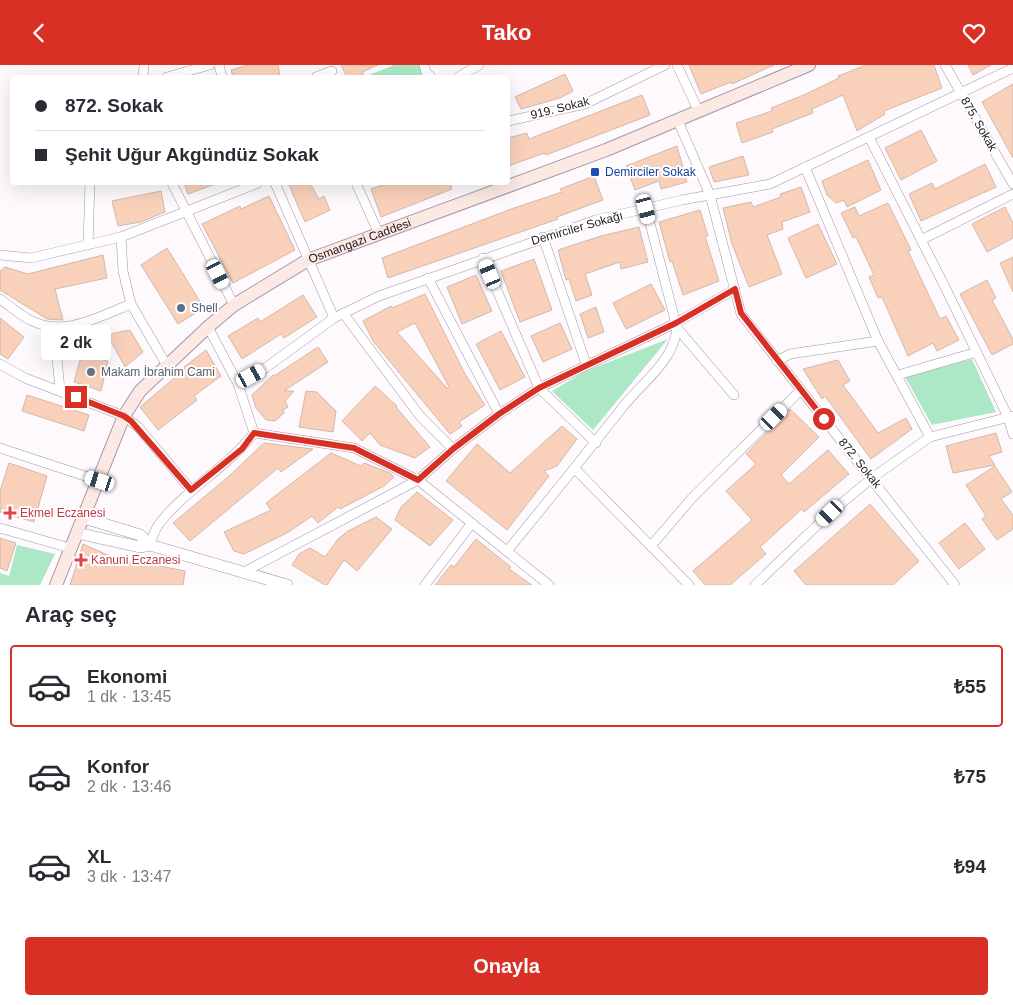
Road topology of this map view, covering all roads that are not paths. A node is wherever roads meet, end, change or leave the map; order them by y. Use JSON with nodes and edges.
{"nodes":[{"id":1,"x":210,"y":65,"type":"edge"},
{"id":2,"x":479,"y":65,"type":"edge"},
{"id":3,"x":665,"y":65,"type":"edge"},
{"id":4,"x":677,"y":65,"type":"edge"},
{"id":5,"x":809,"y":65,"type":"edge"},
{"id":6,"x":946,"y":65,"type":"edge"},
{"id":7,"x":1013,"y":68,"type":"edge"},
{"id":8,"x":174,"y":75,"type":"edge"},
{"id":9,"x":462,"y":75,"type":"edge"},
{"id":10,"x":961,"y":93,"type":"junction"},
{"id":11,"x":699,"y":112,"type":"junction"},
{"id":12,"x":510,"y":121,"type":"edge"},
{"id":13,"x":678,"y":121,"type":"junction"},
{"id":14,"x":869,"y":137,"type":"junction"},
{"id":15,"x":805,"y":167,"type":"junction"},
{"id":16,"x":510,"y":181,"type":"edge"},
{"id":17,"x":1013,"y":183,"type":"edge"},
{"id":18,"x":90,"y":185,"type":"edge"},
{"id":19,"x":173,"y":185,"type":"edge"},
{"id":20,"x":276,"y":185,"type":"edge"},
{"id":21,"x":357,"y":185,"type":"edge"},
{"id":22,"x":241,"y":186,"type":"edge"},
{"id":23,"x":492,"y":187,"type":"edge"},
{"id":24,"x":1013,"y":194,"type":"edge"},
{"id":25,"x":710,"y":195,"type":"junction"},
{"id":26,"x":646,"y":209,"type":"junction"},
{"id":27,"x":186,"y":212,"type":"junction"},
{"id":28,"x":379,"y":234,"type":"junction"},
{"id":29,"x":121,"y":237,"type":"junction"},
{"id":30,"x":543,"y":237,"type":"junction"},
{"id":31,"x":921,"y":240,"type":"junction"},
{"id":32,"x":88,"y":245,"type":"junction"},
{"id":33,"x":0,"y":255,"type":"edge"},
{"id":34,"x":483,"y":258,"type":"junction"},
{"id":35,"x":308,"y":260,"type":"junction"},
{"id":36,"x":428,"y":278,"type":"junction"},
{"id":37,"x":735,"y":289,"type":"junction"},
{"id":38,"x":0,"y":299,"type":"edge"},
{"id":39,"x":131,"y":304,"type":"junction"},
{"id":40,"x":234,"y":305,"type":"junction"},
{"id":41,"x":343,"y":313,"type":"junction"},
{"id":42,"x":334,"y":318,"type":"junction"},
{"id":43,"x":677,"y":326,"type":"junction"},
{"id":44,"x":208,"y":327,"type":"junction"},
{"id":45,"x":54,"y":328,"type":"junction"},
{"id":46,"x":878,"y":341,"type":"junction"},
{"id":47,"x":977,"y":351,"type":"junction"},
{"id":48,"x":776,"y":361,"type":"junction"},
{"id":49,"x":0,"y":364,"type":"edge"},
{"id":50,"x":166,"y":364,"type":"junction"},
{"id":51,"x":586,"y":364,"type":"junction"},
{"id":52,"x":898,"y":375,"type":"junction"},
{"id":53,"x":238,"y":384,"type":"junction"},
{"id":54,"x":539,"y":388,"type":"junction"},
{"id":55,"x":60,"y":390,"type":"junction"},
{"id":56,"x":800,"y":390,"type":"junction"},
{"id":57,"x":734,"y":395,"type":"dead end"},
{"id":58,"x":499,"y":414,"type":"junction"},
{"id":59,"x":124,"y":416,"type":"junction"},
{"id":60,"x":1011,"y":417,"type":"edge"},
{"id":61,"x":254,"y":433,"type":"junction"},
{"id":62,"x":1013,"y":434,"type":"edge"},
{"id":63,"x":930,"y":437,"type":"junction"},
{"id":64,"x":596,"y":443,"type":"junction"},
{"id":65,"x":453,"y":449,"type":"junction"},
{"id":66,"x":1,"y":452,"type":"edge"},
{"id":67,"x":575,"y":469,"type":"junction"},
{"id":68,"x":872,"y":478,"type":"junction"},
{"id":69,"x":418,"y":480,"type":"junction"},
{"id":70,"x":100,"y":481,"type":"junction"},
{"id":71,"x":191,"y":490,"type":"junction"},
{"id":72,"x":84,"y":518,"type":"junction"},
{"id":73,"x":472,"y":523,"type":"junction"},
{"id":74,"x":0,"y":528,"type":"edge"},
{"id":75,"x":77,"y":533,"type":"junction"},
{"id":76,"x":150,"y":545,"type":"junction"},
{"id":77,"x":651,"y":546,"type":"junction"},
{"id":78,"x":70,"y":548,"type":"junction"},
{"id":79,"x":508,"y":551,"type":"junction"},
{"id":80,"x":244,"y":572,"type":"junction"},
{"id":81,"x":56,"y":585,"type":"edge"},
{"id":82,"x":287,"y":585,"type":"edge"},
{"id":83,"x":425,"y":585,"type":"edge"},
{"id":84,"x":549,"y":585,"type":"edge"},
{"id":85,"x":689,"y":585,"type":"edge"},
{"id":86,"x":755,"y":585,"type":"edge"},
{"id":87,"x":955,"y":585,"type":"edge"}],
"edges":[{"from":1,"to":8,"type":"street"},
{"from":2,"to":9,"type":"street"},
{"from":3,"to":12,"type":"street","name":"919. Sokak"},
{"from":4,"to":11,"type":"street"},
{"from":5,"to":11,"type":"main road","name":"Osmangazi Caddesi"},
{"from":6,"to":10,"type":"street","name":"875. Sokak"},
{"from":7,"to":10,"type":"street","name":"Demirciler Sokağı"},
{"from":10,"to":14,"type":"street","name":"Demirciler Sokağı"},
{"from":10,"to":17,"type":"street","name":"875. Sokak"},
{"from":11,"to":13,"type":"main road","name":"Osmangazi Caddesi"},
{"from":13,"to":16,"type":"main road","name":"Osmangazi Caddesi"},
{"from":13,"to":25,"type":"street","name":"872. Sokak"},
{"from":14,"to":15,"type":"street","name":"Demirciler Sokağı"},
{"from":14,"to":31,"type":"street"},
{"from":15,"to":25,"type":"street","name":"Demirciler Sokağı"},
{"from":15,"to":46,"type":"street"},
{"from":18,"to":32,"type":"street"},
{"from":19,"to":27,"type":"street"},
{"from":20,"to":35,"type":"street"},
{"from":21,"to":28,"type":"street"},
{"from":22,"to":27,"type":"street"},
{"from":23,"to":28,"type":"main road","name":"Osmangazi Caddesi"},
{"from":24,"to":31,"type":"street"},
{"from":25,"to":26,"type":"street","name":"Demirciler Sokağı"},
{"from":25,"to":37,"type":"street","name":"872. Sokak"},
{"from":26,"to":30,"type":"street","name":"Demirciler Sokağı"},
{"from":26,"to":43,"type":"street"},
{"from":27,"to":29,"type":"street"},
{"from":27,"to":40,"type":"street"},
{"from":28,"to":35,"type":"main road","name":"Osmangazi Caddesi"},
{"from":29,"to":32,"type":"street"},
{"from":29,"to":39,"type":"street"},
{"from":30,"to":34,"type":"street","name":"Demirciler Sokağı"},
{"from":30,"to":51,"type":"street"},
{"from":31,"to":47,"type":"street"},
{"from":32,"to":33,"type":"street"},
{"from":34,"to":36,"type":"street","name":"Demirciler Sokağı"},
{"from":34,"to":54,"type":"street"},
{"from":35,"to":40,"type":"main road","name":"Osmangazi Caddesi"},
{"from":35,"to":42,"type":"street"},
{"from":36,"to":41,"type":"street","name":"Demirciler Sokağı"},
{"from":36,"to":58,"type":"street"},
{"from":37,"to":43,"type":"street"},
{"from":37,"to":48,"type":"street","name":"872. Sokak"},
{"from":38,"to":45,"type":"street"},
{"from":39,"to":45,"type":"street"},
{"from":39,"to":50,"type":"street"},
{"from":40,"to":44,"type":"main road","name":"Osmangazi Caddesi"},
{"from":41,"to":42,"type":"street","name":"Demirciler Sokağı"},
{"from":41,"to":65,"type":"street"},
{"from":42,"to":53,"type":"street","name":"Demirciler Sokağı"},
{"from":43,"to":51,"type":"street"},
{"from":43,"to":57,"type":"street"},
{"from":43,"to":64,"type":"street"},
{"from":44,"to":50,"type":"main road","name":"Osmangazi Caddesi"},
{"from":44,"to":53,"type":"street"},
{"from":45,"to":55,"type":"street"},
{"from":46,"to":48,"type":"street"},
{"from":46,"to":52,"type":"street"},
{"from":47,"to":52,"type":"street"},
{"from":47,"to":60,"type":"street"},
{"from":48,"to":56,"type":"street","name":"872. Sokak"},
{"from":49,"to":55,"type":"street"},
{"from":50,"to":59,"type":"main road","name":"Osmangazi Caddesi"},
{"from":51,"to":54,"type":"street"},
{"from":52,"to":63,"type":"street"},
{"from":53,"to":61,"type":"street"},
{"from":54,"to":58,"type":"street"},
{"from":54,"to":64,"type":"street"},
{"from":55,"to":59,"type":"street"},
{"from":56,"to":68,"type":"street","name":"872. Sokak"},
{"from":56,"to":77,"type":"street"},
{"from":58,"to":65,"type":"street"},
{"from":59,"to":70,"type":"main road","name":"Osmangazi Caddesi"},
{"from":59,"to":71,"type":"street"},
{"from":60,"to":62,"type":"street"},
{"from":60,"to":63,"type":"street"},
{"from":61,"to":69,"type":"street"},
{"from":61,"to":71,"type":"street"},
{"from":63,"to":68,"type":"street"},
{"from":64,"to":67,"type":"street"},
{"from":65,"to":69,"type":"street"},
{"from":66,"to":70,"type":"street"},
{"from":67,"to":77,"type":"street"},
{"from":67,"to":79,"type":"street"},
{"from":68,"to":86,"type":"street"},
{"from":68,"to":87,"type":"street","name":"872. Sokak"},
{"from":69,"to":73,"type":"street"},
{"from":69,"to":80,"type":"street"},
{"from":70,"to":72,"type":"main road","name":"Osmangazi Caddesi"},
{"from":71,"to":76,"type":"street"},
{"from":72,"to":75,"type":"main road","name":"Osmangazi Caddesi"},
{"from":72,"to":76,"type":"street"},
{"from":73,"to":79,"type":"street"},
{"from":73,"to":83,"type":"street"},
{"from":74,"to":78,"type":"street"},
{"from":75,"to":76,"type":"street"},
{"from":75,"to":78,"type":"main road","name":"Osmangazi Caddesi"},
{"from":76,"to":80,"type":"street"},
{"from":77,"to":85,"type":"street"},
{"from":78,"to":81,"type":"main road","name":"Osmangazi Caddesi"},
{"from":79,"to":84,"type":"street"},
{"from":80,"to":82,"type":"street"}]}
